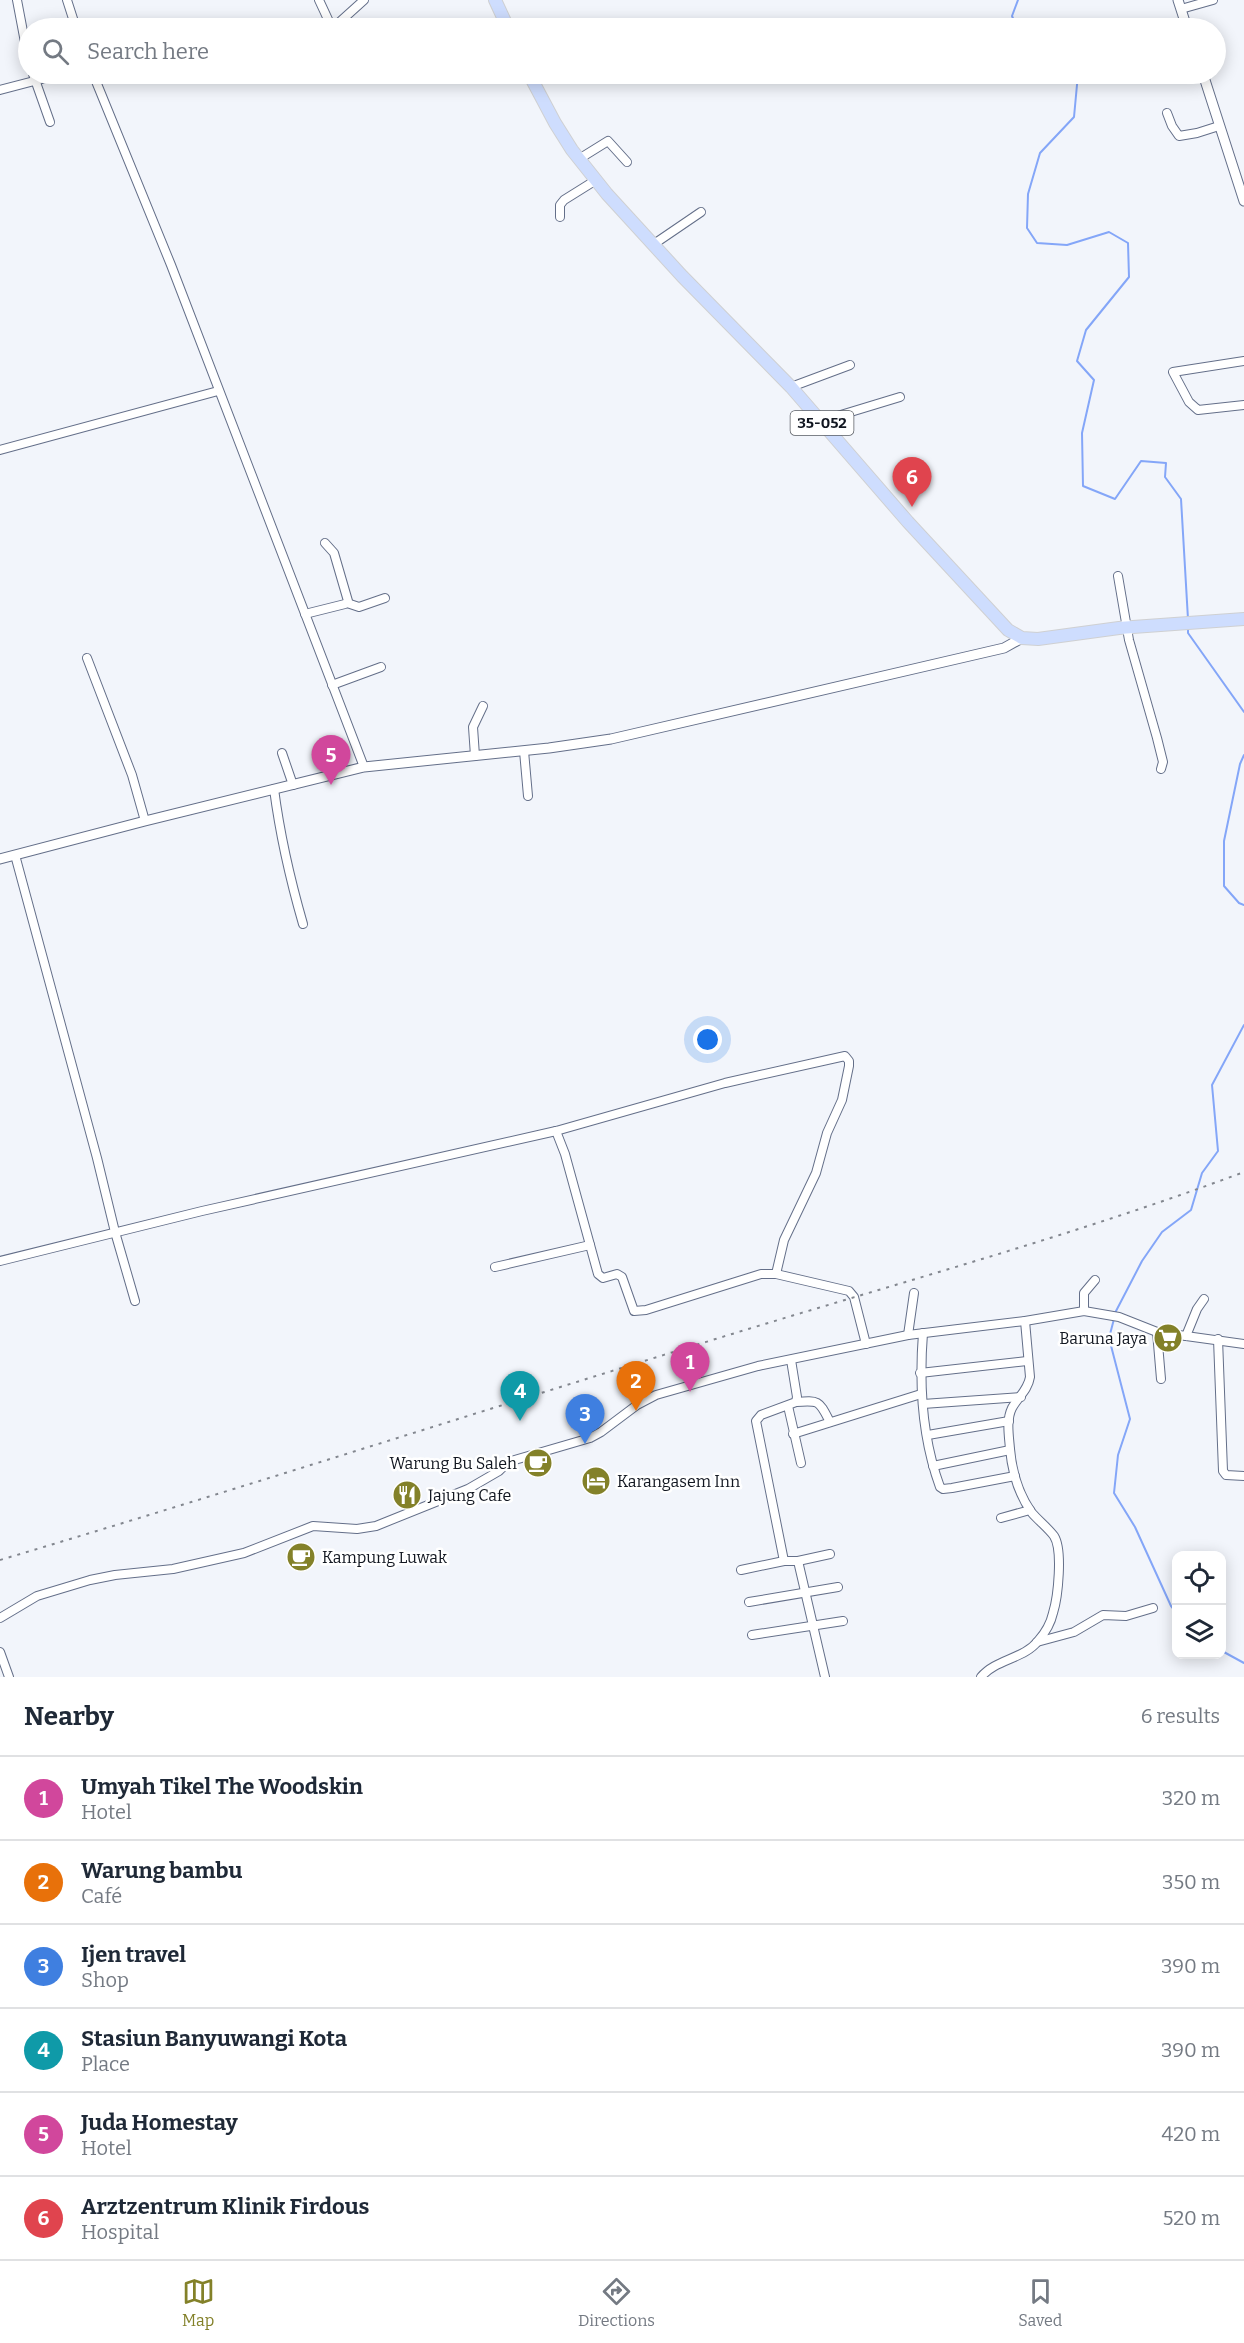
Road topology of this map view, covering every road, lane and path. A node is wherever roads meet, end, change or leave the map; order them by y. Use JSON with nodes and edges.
{"nodes":[{"id":1,"x":16,"y":0,"type":"edge"},
{"id":2,"x":67,"y":0,"type":"edge"},
{"id":3,"x":319,"y":0,"type":"edge"},
{"id":4,"x":364,"y":0,"type":"edge"},
{"id":5,"x":495,"y":0,"type":"edge"},
{"id":6,"x":1213,"y":0,"type":"edge"},
{"id":7,"x":1180,"y":4,"type":"edge"},
{"id":8,"x":20,"y":18,"type":"edge"},
{"id":9,"x":73,"y":18,"type":"edge"},
{"id":10,"x":327,"y":18,"type":"edge"},
{"id":11,"x":343,"y":18,"type":"edge"},
{"id":12,"x":503,"y":18,"type":"edge"},
{"id":13,"x":18,"y":83,"type":"edge"},
{"id":14,"x":36,"y":84,"type":"edge"},
{"id":15,"x":97,"y":84,"type":"edge"},
{"id":16,"x":534,"y":84,"type":"edge"},
{"id":17,"x":1206,"y":84,"type":"edge"},
{"id":18,"x":0,"y":90,"type":"edge"},
{"id":19,"x":1167,"y":113,"type":"dead end"},
{"id":20,"x":50,"y":122,"type":"dead end"},
{"id":21,"x":1219,"y":126,"type":"junction"},
{"id":22,"x":579,"y":159,"type":"junction"},
{"id":23,"x":627,"y":162,"type":"dead end"},
{"id":24,"x":1239,"y":169,"type":"edge"},
{"id":25,"x":596,"y":180,"type":"junction"},
{"id":26,"x":1244,"y":201,"type":"edge"},
{"id":27,"x":701,"y":213,"type":"dead end"},
{"id":28,"x":560,"y":217,"type":"dead end"},
{"id":29,"x":654,"y":244,"type":"junction"},
{"id":30,"x":1244,"y":361,"type":"edge"},
{"id":31,"x":850,"y":365,"type":"dead end"},
{"id":32,"x":791,"y":387,"type":"junction"},
{"id":33,"x":218,"y":391,"type":"junction"},
{"id":34,"x":900,"y":397,"type":"dead end"},
{"id":35,"x":1244,"y":405,"type":"edge"},
{"id":36,"x":821,"y":421,"type":"junction"},
{"id":37,"x":0,"y":450,"type":"edge"},
{"id":38,"x":325,"y":543,"type":"dead end"},
{"id":39,"x":1118,"y":576,"type":"dead end"},
{"id":40,"x":385,"y":598,"type":"dead end"},
{"id":41,"x":347,"y":603,"type":"junction"},
{"id":42,"x":305,"y":614,"type":"junction"},
{"id":43,"x":1244,"y":619,"type":"edge"},
{"id":44,"x":1127,"y":627,"type":"junction"},
{"id":45,"x":1022,"y":638,"type":"junction"},
{"id":46,"x":87,"y":658,"type":"dead end"},
{"id":47,"x":381,"y":667,"type":"dead end"},
{"id":48,"x":332,"y":685,"type":"junction"},
{"id":49,"x":483,"y":705,"type":"dead end"},
{"id":50,"x":524,"y":751,"type":"junction"},
{"id":51,"x":282,"y":753,"type":"dead end"},
{"id":52,"x":476,"y":756,"type":"junction"},
{"id":53,"x":364,"y":767,"type":"junction"},
{"id":54,"x":1161,"y":769,"type":"dead end"},
{"id":55,"x":293,"y":785,"type":"junction"},
{"id":56,"x":274,"y":789,"type":"junction"},
{"id":57,"x":528,"y":796,"type":"dead end"},
{"id":58,"x":145,"y":821,"type":"junction"},
{"id":59,"x":15,"y":855,"type":"junction"},
{"id":60,"x":0,"y":859,"type":"edge"},
{"id":61,"x":303,"y":924,"type":"dead end"},
{"id":62,"x":556,"y":1131,"type":"junction"},
{"id":63,"x":115,"y":1232,"type":"junction"},
{"id":64,"x":590,"y":1245,"type":"junction"},
{"id":65,"x":0,"y":1261,"type":"edge"},
{"id":66,"x":495,"y":1267,"type":"dead end"},
{"id":67,"x":776,"y":1274,"type":"junction"},
{"id":68,"x":1095,"y":1280,"type":"dead end"},
{"id":69,"x":915,"y":1293,"type":"dead end"},
{"id":70,"x":1204,"y":1299,"type":"dead end"},
{"id":71,"x":135,"y":1301,"type":"dead end"},
{"id":72,"x":1084,"y":1311,"type":"junction"},
{"id":73,"x":1025,"y":1321,"type":"junction"},
{"id":74,"x":1157,"y":1332,"type":"junction"},
{"id":75,"x":923,"y":1334,"type":"junction"},
{"id":76,"x":908,"y":1335,"type":"junction"},
{"id":77,"x":1186,"y":1336,"type":"junction"},
{"id":78,"x":1218,"y":1339,"type":"junction"},
{"id":79,"x":866,"y":1344,"type":"junction"},
{"id":80,"x":1244,"y":1344,"type":"edge"},
{"id":81,"x":791,"y":1360,"type":"junction"},
{"id":82,"x":1027,"y":1361,"type":"junction"},
{"id":83,"x":920,"y":1372,"type":"junction"},
{"id":84,"x":1161,"y":1379,"type":"dead end"},
{"id":85,"x":921,"y":1394,"type":"junction"},
{"id":86,"x":1021,"y":1397,"type":"junction"},
{"id":87,"x":795,"y":1402,"type":"junction"},
{"id":88,"x":923,"y":1404,"type":"junction"},
{"id":89,"x":788,"y":1407,"type":"junction"},
{"id":90,"x":1009,"y":1421,"type":"junction"},
{"id":91,"x":830,"y":1422,"type":"junction"},
{"id":92,"x":793,"y":1434,"type":"junction"},
{"id":93,"x":927,"y":1435,"type":"junction"},
{"id":94,"x":1010,"y":1450,"type":"junction"},
{"id":95,"x":801,"y":1463,"type":"dead end"},
{"id":96,"x":933,"y":1466,"type":"junction"},
{"id":97,"x":1015,"y":1476,"type":"junction"},
{"id":98,"x":1244,"y":1476,"type":"edge"},
{"id":99,"x":1030,"y":1510,"type":"junction"},
{"id":100,"x":1001,"y":1518,"type":"dead end"},
{"id":101,"x":830,"y":1554,"type":"dead end"},
{"id":102,"x":784,"y":1561,"type":"junction"},
{"id":103,"x":798,"y":1561,"type":"junction"},
{"id":104,"x":741,"y":1570,"type":"dead end"},
{"id":105,"x":838,"y":1587,"type":"dead end"},
{"id":106,"x":806,"y":1593,"type":"junction"},
{"id":107,"x":749,"y":1602,"type":"dead end"},
{"id":108,"x":1153,"y":1608,"type":"dead end"},
{"id":109,"x":0,"y":1618,"type":"edge"},
{"id":110,"x":843,"y":1621,"type":"dead end"},
{"id":111,"x":813,"y":1625,"type":"junction"},
{"id":112,"x":752,"y":1635,"type":"dead end"},
{"id":113,"x":1037,"y":1642,"type":"junction"},
{"id":114,"x":0,"y":1652,"type":"edge"},
{"id":115,"x":9,"y":1677,"type":"edge"},
{"id":116,"x":825,"y":1677,"type":"edge"},
{"id":117,"x":981,"y":1677,"type":"edge"}],
"edges":[{"from":1,"to":8,"type":"street"},
{"from":2,"to":9,"type":"street"},
{"from":3,"to":10,"type":"street"},
{"from":4,"to":11,"type":"street"},
{"from":5,"to":12,"type":"main road"},
{"from":6,"to":7,"type":"street"},
{"from":13,"to":18,"type":"street"},
{"from":14,"to":20,"type":"street"},
{"from":15,"to":33,"type":"street"},
{"from":16,"to":22,"type":"main road","number":"35-052"},
{"from":17,"to":21,"type":"street"},
{"from":19,"to":21,"type":"street"},
{"from":21,"to":24,"type":"street"},
{"from":22,"to":23,"type":"street"},
{"from":22,"to":25,"type":"main road","number":"35-052"},
{"from":24,"to":26,"type":"street"},
{"from":25,"to":28,"type":"street"},
{"from":25,"to":29,"type":"main road","number":"35-052"},
{"from":27,"to":29,"type":"street"},
{"from":29,"to":32,"type":"main road","number":"35-052"},
{"from":30,"to":35,"type":"street"},
{"from":31,"to":32,"type":"street"},
{"from":32,"to":36,"type":"main road","number":"35-052"},
{"from":33,"to":37,"type":"street"},
{"from":33,"to":42,"type":"street"},
{"from":34,"to":36,"type":"street"},
{"from":36,"to":45,"type":"main road","number":"35-052"},
{"from":38,"to":41,"type":"street"},
{"from":39,"to":44,"type":"street"},
{"from":40,"to":41,"type":"street"},
{"from":41,"to":42,"type":"street"},
{"from":42,"to":48,"type":"street"},
{"from":43,"to":44,"type":"main road"},
{"from":44,"to":45,"type":"main road"},
{"from":44,"to":54,"type":"street"},
{"from":45,"to":50,"type":"street"},
{"from":46,"to":58,"type":"street"},
{"from":47,"to":48,"type":"street"},
{"from":48,"to":53,"type":"street"},
{"from":49,"to":52,"type":"street"},
{"from":50,"to":52,"type":"street"},
{"from":50,"to":57,"type":"street"},
{"from":51,"to":55,"type":"street"},
{"from":52,"to":53,"type":"street"},
{"from":53,"to":55,"type":"street"},
{"from":55,"to":56,"type":"street"},
{"from":56,"to":58,"type":"street"},
{"from":56,"to":61,"type":"street"},
{"from":58,"to":59,"type":"street"},
{"from":59,"to":60,"type":"street"},
{"from":59,"to":63,"type":"street"},
{"from":62,"to":63,"type":"street"},
{"from":62,"to":64,"type":"street"},
{"from":62,"to":67,"type":"street"},
{"from":63,"to":65,"type":"street"},
{"from":63,"to":71,"type":"street"},
{"from":64,"to":66,"type":"street"},
{"from":64,"to":67,"type":"street"},
{"from":67,"to":79,"type":"street"},
{"from":68,"to":72,"type":"street"},
{"from":69,"to":76,"type":"street"},
{"from":70,"to":77,"type":"street"},
{"from":72,"to":73,"type":"street"},
{"from":72,"to":74,"type":"street"},
{"from":73,"to":75,"type":"street"},
{"from":73,"to":82,"type":"street"},
{"from":74,"to":77,"type":"street"},
{"from":74,"to":84,"type":"street"},
{"from":75,"to":76,"type":"street"},
{"from":75,"to":83,"type":"street"},
{"from":76,"to":79,"type":"street"},
{"from":77,"to":78,"type":"street"},
{"from":78,"to":80,"type":"street"},
{"from":78,"to":98,"type":"street"},
{"from":79,"to":81,"type":"street"},
{"from":81,"to":87,"type":"street"},
{"from":81,"to":109,"type":"street"},
{"from":82,"to":83,"type":"street"},
{"from":82,"to":86,"type":"street"},
{"from":83,"to":85,"type":"street"},
{"from":85,"to":88,"type":"street"},
{"from":85,"to":91,"type":"street"},
{"from":86,"to":88,"type":"street"},
{"from":86,"to":90,"type":"street"},
{"from":87,"to":89,"type":"street"},
{"from":87,"to":91,"type":"street"},
{"from":88,"to":93,"type":"street"},
{"from":89,"to":92,"type":"street"},
{"from":89,"to":102,"type":"street"},
{"from":90,"to":93,"type":"street"},
{"from":90,"to":94,"type":"street"},
{"from":91,"to":92,"type":"street"},
{"from":92,"to":95,"type":"street"},
{"from":93,"to":96,"type":"street"},
{"from":94,"to":96,"type":"street"},
{"from":94,"to":97,"type":"street"},
{"from":96,"to":97,"type":"street"},
{"from":97,"to":99,"type":"street"},
{"from":99,"to":100,"type":"street"},
{"from":99,"to":113,"type":"street"},
{"from":101,"to":103,"type":"street"},
{"from":102,"to":103,"type":"street"},
{"from":102,"to":104,"type":"street"},
{"from":103,"to":106,"type":"street"},
{"from":105,"to":106,"type":"street"},
{"from":106,"to":107,"type":"street"},
{"from":106,"to":111,"type":"street"},
{"from":108,"to":113,"type":"street"},
{"from":110,"to":111,"type":"street"},
{"from":111,"to":112,"type":"street"},
{"from":111,"to":116,"type":"street"},
{"from":113,"to":117,"type":"street"},
{"from":114,"to":115,"type":"street"}]}
